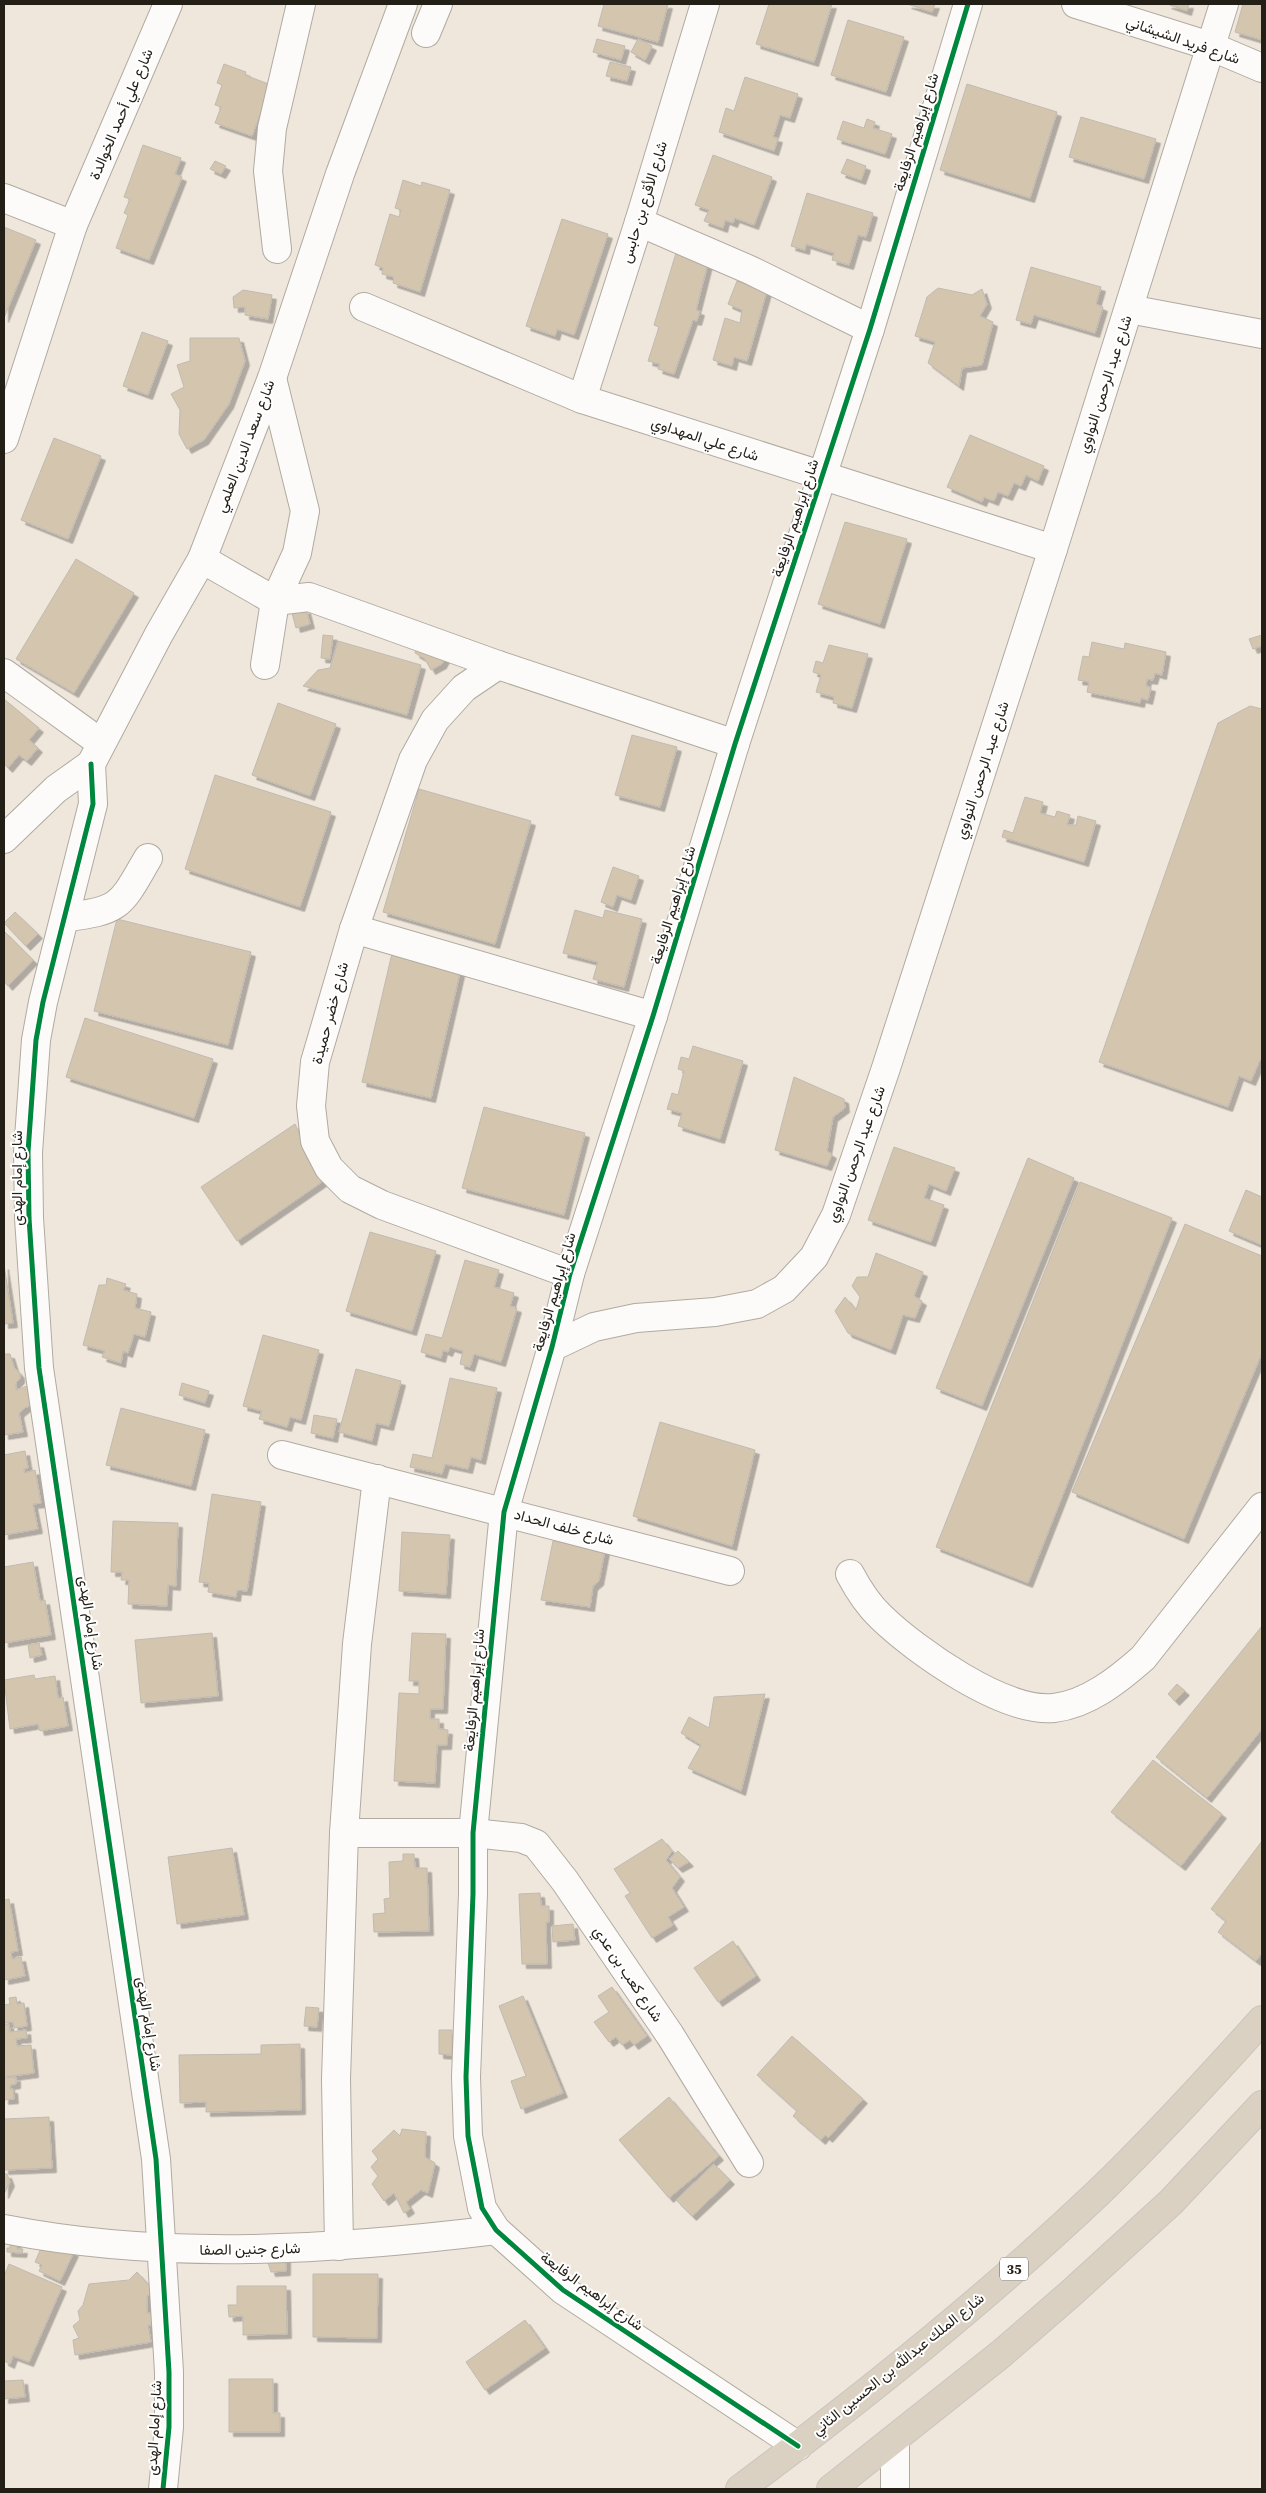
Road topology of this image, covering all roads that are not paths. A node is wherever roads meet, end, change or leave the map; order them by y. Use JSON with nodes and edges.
{"nodes":[{"id":1,"x":168,"y":4,"type":"edge"},
{"id":2,"x":301,"y":4,"type":"edge"},
{"id":3,"x":403,"y":4,"type":"edge"},
{"id":4,"x":438,"y":4,"type":"edge"},
{"id":5,"x":705,"y":4,"type":"edge"},
{"id":6,"x":968,"y":4,"type":"edge"},
{"id":7,"x":1076,"y":4,"type":"edge"},
{"id":8,"x":1224,"y":4,"type":"edge"},
{"id":9,"x":426,"y":33,"type":"dead end"},
{"id":10,"x":1210,"y":46,"type":"junction"},
{"id":11,"x":1262,"y":68,"type":"edge"},
{"id":12,"x":4,"y":198,"type":"edge"},
{"id":13,"x":639,"y":222,"type":"junction"},
{"id":14,"x":73,"y":225,"type":"junction"},
{"id":15,"x":277,"y":249,"type":"dead end"},
{"id":16,"x":364,"y":307,"type":"dead end"},
{"id":17,"x":1129,"y":309,"type":"junction"},
{"id":18,"x":870,"y":329,"type":"junction"},
{"id":19,"x":1262,"y":334,"type":"edge"},
{"id":20,"x":272,"y":378,"type":"junction"},
{"id":21,"x":582,"y":399,"type":"junction"},
{"id":22,"x":4,"y":439,"type":"edge"},
{"id":23,"x":821,"y":477,"type":"junction"},
{"id":24,"x":1053,"y":549,"type":"junction"},
{"id":25,"x":202,"y":559,"type":"junction"},
{"id":26,"x":275,"y":601,"type":"junction"},
{"id":27,"x":265,"y":665,"type":"dead end"},
{"id":28,"x":498,"y":665,"type":"junction"},
{"id":29,"x":4,"y":673,"type":"edge"},
{"id":30,"x":735,"y":744,"type":"junction"},
{"id":31,"x":96,"y":754,"type":"junction"},
{"id":32,"x":4,"y":839,"type":"edge"},
{"id":33,"x":148,"y":858,"type":"dead end"},
{"id":34,"x":66,"y":917,"type":"junction"},
{"id":35,"x":354,"y":929,"type":"junction"},
{"id":36,"x":653,"y":1016,"type":"junction"},
{"id":37,"x":570,"y":1274,"type":"junction"},
{"id":38,"x":552,"y":1347,"type":"junction"},
{"id":39,"x":282,"y":1455,"type":"dead end"},
{"id":40,"x":377,"y":1479,"type":"junction"},
{"id":41,"x":1262,"y":1507,"type":"edge"},
{"id":42,"x":504,"y":1512,"type":"junction"},
{"id":43,"x":730,"y":1571,"type":"dead end"},
{"id":44,"x":850,"y":1574,"type":"dead end"},
{"id":45,"x":344,"y":1832,"type":"junction"},
{"id":46,"x":473,"y":1832,"type":"junction"},
{"id":47,"x":1262,"y":2020,"type":"edge"},
{"id":48,"x":1262,"y":2105,"type":"edge"},
{"id":49,"x":749,"y":2163,"type":"dead end"},
{"id":50,"x":4,"y":2229,"type":"edge"},
{"id":51,"x":496,"y":2230,"type":"junction"},
{"id":52,"x":339,"y":2246,"type":"junction"},
{"id":53,"x":164,"y":2249,"type":"junction"},
{"id":54,"x":895,"y":2439,"type":"junction"},
{"id":55,"x":798,"y":2446,"type":"junction"},
{"id":56,"x":162,"y":2489,"type":"edge"},
{"id":57,"x":740,"y":2489,"type":"edge"},
{"id":58,"x":830,"y":2489,"type":"edge"},
{"id":59,"x":895,"y":2489,"type":"edge"}],
"edges":[{"from":1,"to":14,"type":"street","name":"شارع علي أحمد الخوالدة"},
{"from":2,"to":15,"type":"street"},
{"from":3,"to":20,"type":"street","name":"شارع سعد الدين العلمي"},
{"from":4,"to":9,"type":"street"},
{"from":5,"to":13,"type":"street","name":"شارع الأقرع بن حابس"},
{"from":6,"to":18,"type":"street","name":"شارع إبراهيم الرفايعة"},
{"from":7,"to":10,"type":"street","name":"شارع فريد الشيشاني"},
{"from":8,"to":10,"type":"street","name":"شارع عبد الرحمن النواوي"},
{"from":10,"to":11,"type":"street","name":"شارع فريد الشيشاني"},
{"from":10,"to":17,"type":"street","name":"شارع عبد الرحمن النواوي"},
{"from":12,"to":14,"type":"street"},
{"from":13,"to":18,"type":"street"},
{"from":13,"to":21,"type":"street","name":"شارع الأقرع بن حابس"},
{"from":14,"to":22,"type":"street","name":"شارع علي أحمد الخوالدة"},
{"from":16,"to":21,"type":"street","name":"شارع علي المهداوي"},
{"from":17,"to":19,"type":"street"},
{"from":17,"to":24,"type":"street","name":"شارع عبد الرحمن النواوي"},
{"from":18,"to":23,"type":"street","name":"شارع إبراهيم الرفايعة"},
{"from":20,"to":25,"type":"street","name":"شارع سعد الدين العلمي"},
{"from":20,"to":26,"type":"street"},
{"from":21,"to":23,"type":"street","name":"شارع علي المهداوي"},
{"from":23,"to":24,"type":"street","name":"شارع علي المهداوي"},
{"from":23,"to":30,"type":"street","name":"شارع إبراهيم الرفايعة"},
{"from":24,"to":38,"type":"street","name":"شارع عبد الرحمن النواوي"},
{"from":25,"to":26,"type":"street"},
{"from":25,"to":31,"type":"street","name":"شارع سعد الدين العلمي"},
{"from":26,"to":27,"type":"street"},
{"from":26,"to":28,"type":"street"},
{"from":28,"to":30,"type":"street"},
{"from":28,"to":35,"type":"street","name":"شارع خضر حميدة"},
{"from":29,"to":31,"type":"street"},
{"from":30,"to":36,"type":"street","name":"شارع إبراهيم الرفايعة"},
{"from":31,"to":32,"type":"street","name":"شارع سعد الدين العلمي"},
{"from":31,"to":34,"type":"street","name":"شارع إمام الهدى"},
{"from":33,"to":34,"type":"street"},
{"from":34,"to":53,"type":"street","name":"شارع إمام الهدى"},
{"from":35,"to":36,"type":"street"},
{"from":35,"to":37,"type":"street","name":"شارع خضر حميدة"},
{"from":36,"to":37,"type":"street","name":"شارع إبراهيم الرفايعة"},
{"from":37,"to":38,"type":"street","name":"شارع إبراهيم الرفايعة"},
{"from":38,"to":42,"type":"street","name":"شارع إبراهيم الرفايعة"},
{"from":39,"to":40,"type":"street","name":"شارع خلف الحداد"},
{"from":40,"to":42,"type":"street","name":"شارع خلف الحداد"},
{"from":40,"to":45,"type":"street"},
{"from":41,"to":44,"type":"street"},
{"from":42,"to":43,"type":"street","name":"شارع خلف الحداد"},
{"from":42,"to":46,"type":"street","name":"شارع إبراهيم الرفايعة"},
{"from":45,"to":46,"type":"street","name":"شارع كعب بن عدي"},
{"from":45,"to":52,"type":"street"},
{"from":46,"to":49,"type":"street","name":"شارع كعب بن عدي"},
{"from":46,"to":51,"type":"street","name":"شارع إبراهيم الرفايعة"},
{"from":47,"to":55,"type":"highway","name":"شارع الملك عبدالله بن الحسين الثاني","number":"35"},
{"from":48,"to":54,"type":"highway"},
{"from":50,"to":53,"type":"street","name":"شارع جنين الصفا"},
{"from":51,"to":52,"type":"street","name":"شارع جنين الصفا"},
{"from":51,"to":55,"type":"street","name":"شارع إبراهيم الرفايعة"},
{"from":52,"to":53,"type":"street","name":"شارع جنين الصفا"},
{"from":53,"to":56,"type":"street","name":"شارع إمام الهدى"},
{"from":54,"to":58,"type":"highway"},
{"from":54,"to":59,"type":"street"},
{"from":55,"to":57,"type":"highway","name":"شارع الملك عبدالله بن الحسين الثاني","number":"35"}]}
